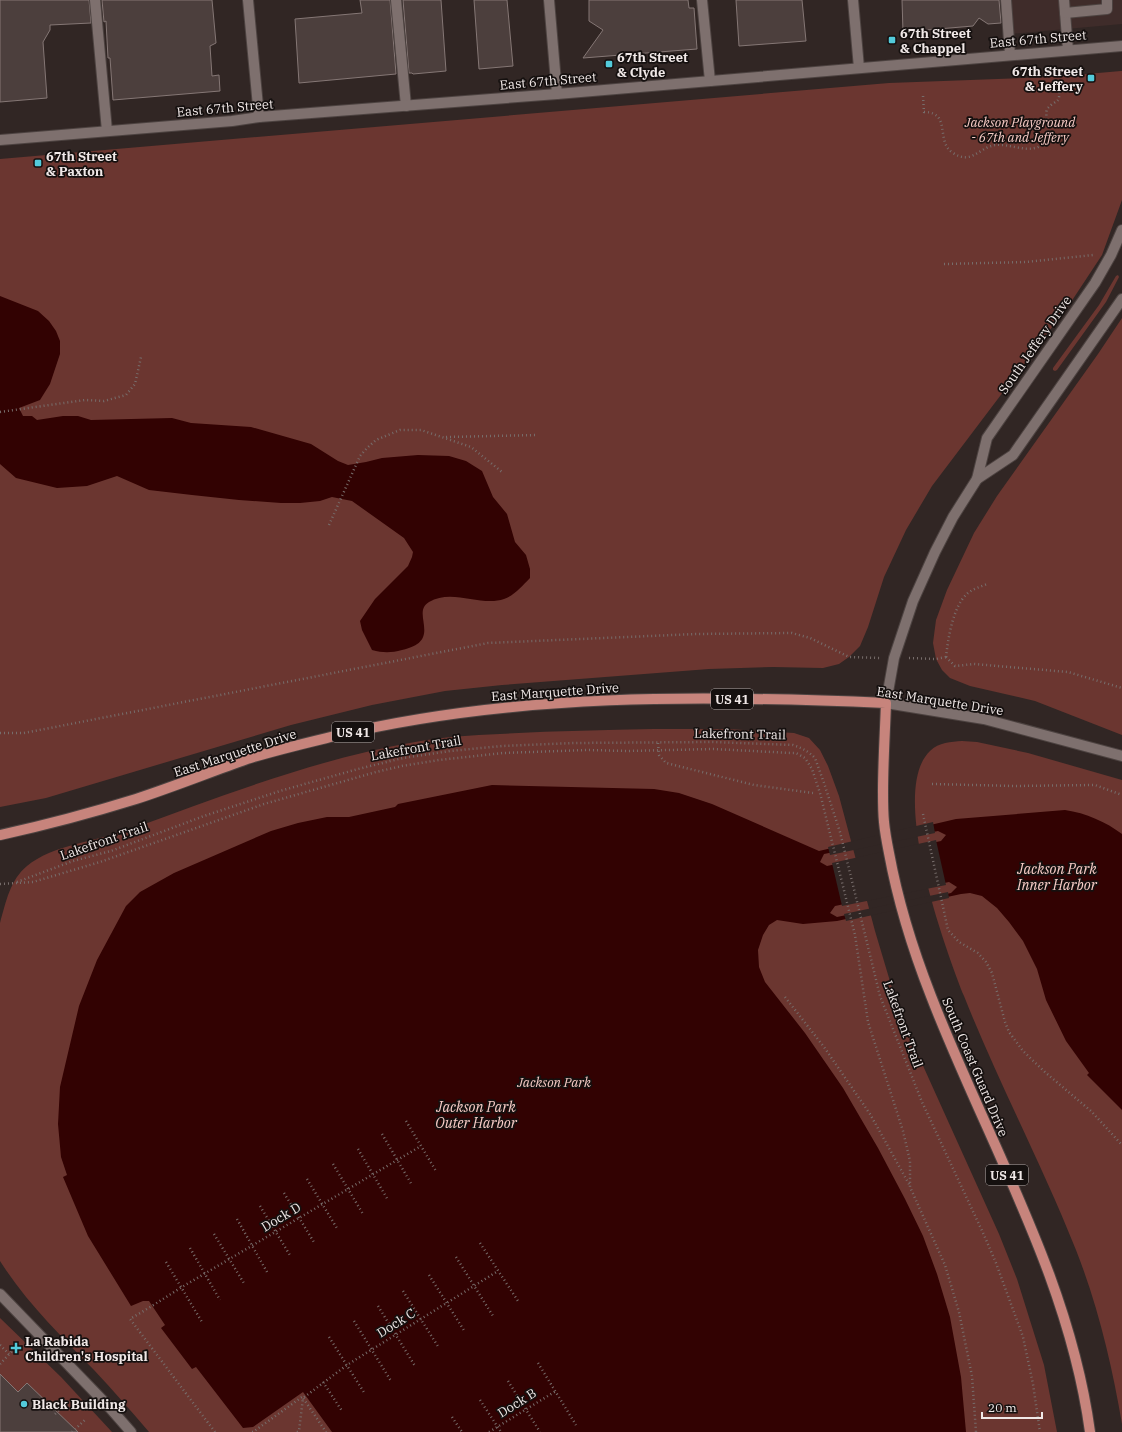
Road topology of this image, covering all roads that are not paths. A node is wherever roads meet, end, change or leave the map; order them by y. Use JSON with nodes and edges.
{"nodes":[{"id":1,"x":95,"y":0,"type":"edge"},
{"id":2,"x":248,"y":0,"type":"edge"},
{"id":3,"x":396,"y":0,"type":"edge"},
{"id":4,"x":549,"y":0,"type":"edge"},
{"id":5,"x":702,"y":0,"type":"edge"},
{"id":6,"x":853,"y":0,"type":"edge"},
{"id":7,"x":1006,"y":0,"type":"edge"},
{"id":8,"x":1064,"y":0,"type":"edge"},
{"id":9,"x":1106,"y":0,"type":"edge"},
{"id":10,"x":1065,"y":13,"type":"junction"},
{"id":11,"x":1122,"y":46,"type":"edge"},
{"id":12,"x":1068,"y":50,"type":"junction"},
{"id":13,"x":1010,"y":55,"type":"junction"},
{"id":14,"x":859,"y":68,"type":"junction"},
{"id":15,"x":710,"y":81,"type":"junction"},
{"id":16,"x":557,"y":94,"type":"junction"},
{"id":17,"x":406,"y":106,"type":"junction"},
{"id":18,"x":259,"y":118,"type":"junction"},
{"id":19,"x":107,"y":131,"type":"junction"},
{"id":20,"x":0,"y":140,"type":"edge"},
{"id":21,"x":1122,"y":230,"type":"edge"},
{"id":22,"x":1122,"y":299,"type":"edge"},
{"id":23,"x":977,"y":479,"type":"junction"},
{"id":24,"x":886,"y":703,"type":"junction"},
{"id":25,"x":1122,"y":756,"type":"edge"},
{"id":26,"x":0,"y":835,"type":"edge"},
{"id":27,"x":0,"y":1294,"type":"edge"},
{"id":28,"x":131,"y":1432,"type":"edge"},
{"id":29,"x":1090,"y":1432,"type":"edge"}],
"edges":[{"from":1,"to":19,"type":"street"},
{"from":2,"to":18,"type":"street"},
{"from":3,"to":17,"type":"street"},
{"from":4,"to":16,"type":"street"},
{"from":5,"to":15,"type":"street"},
{"from":6,"to":14,"type":"street"},
{"from":7,"to":13,"type":"street"},
{"from":8,"to":10,"type":"street"},
{"from":9,"to":10,"type":"street"},
{"from":10,"to":12,"type":"street"},
{"from":11,"to":12,"type":"street","name":"East 67th Street"},
{"from":12,"to":13,"type":"street","name":"East 67th Street"},
{"from":13,"to":14,"type":"street","name":"East 67th Street"},
{"from":14,"to":15,"type":"street","name":"East 67th Street"},
{"from":15,"to":16,"type":"street","name":"East 67th Street"},
{"from":16,"to":17,"type":"street","name":"East 67th Street"},
{"from":17,"to":18,"type":"street","name":"East 67th Street"},
{"from":18,"to":19,"type":"street","name":"East 67th Street"},
{"from":19,"to":20,"type":"street","name":"East 67th Street"},
{"from":21,"to":23,"type":"street","name":"South Jeffery Drive"},
{"from":22,"to":23,"type":"street","name":"South Jeffery Drive"},
{"from":23,"to":24,"type":"street","name":"South Jeffery Drive"},
{"from":24,"to":25,"type":"street","name":"East Marquette Drive"},
{"from":24,"to":26,"type":"main road","name":"East Marquette Drive","number":"US 41"},
{"from":24,"to":29,"type":"main road","name":"South Coast Guard Drive","number":"US 41"},
{"from":27,"to":28,"type":"street"}]}
